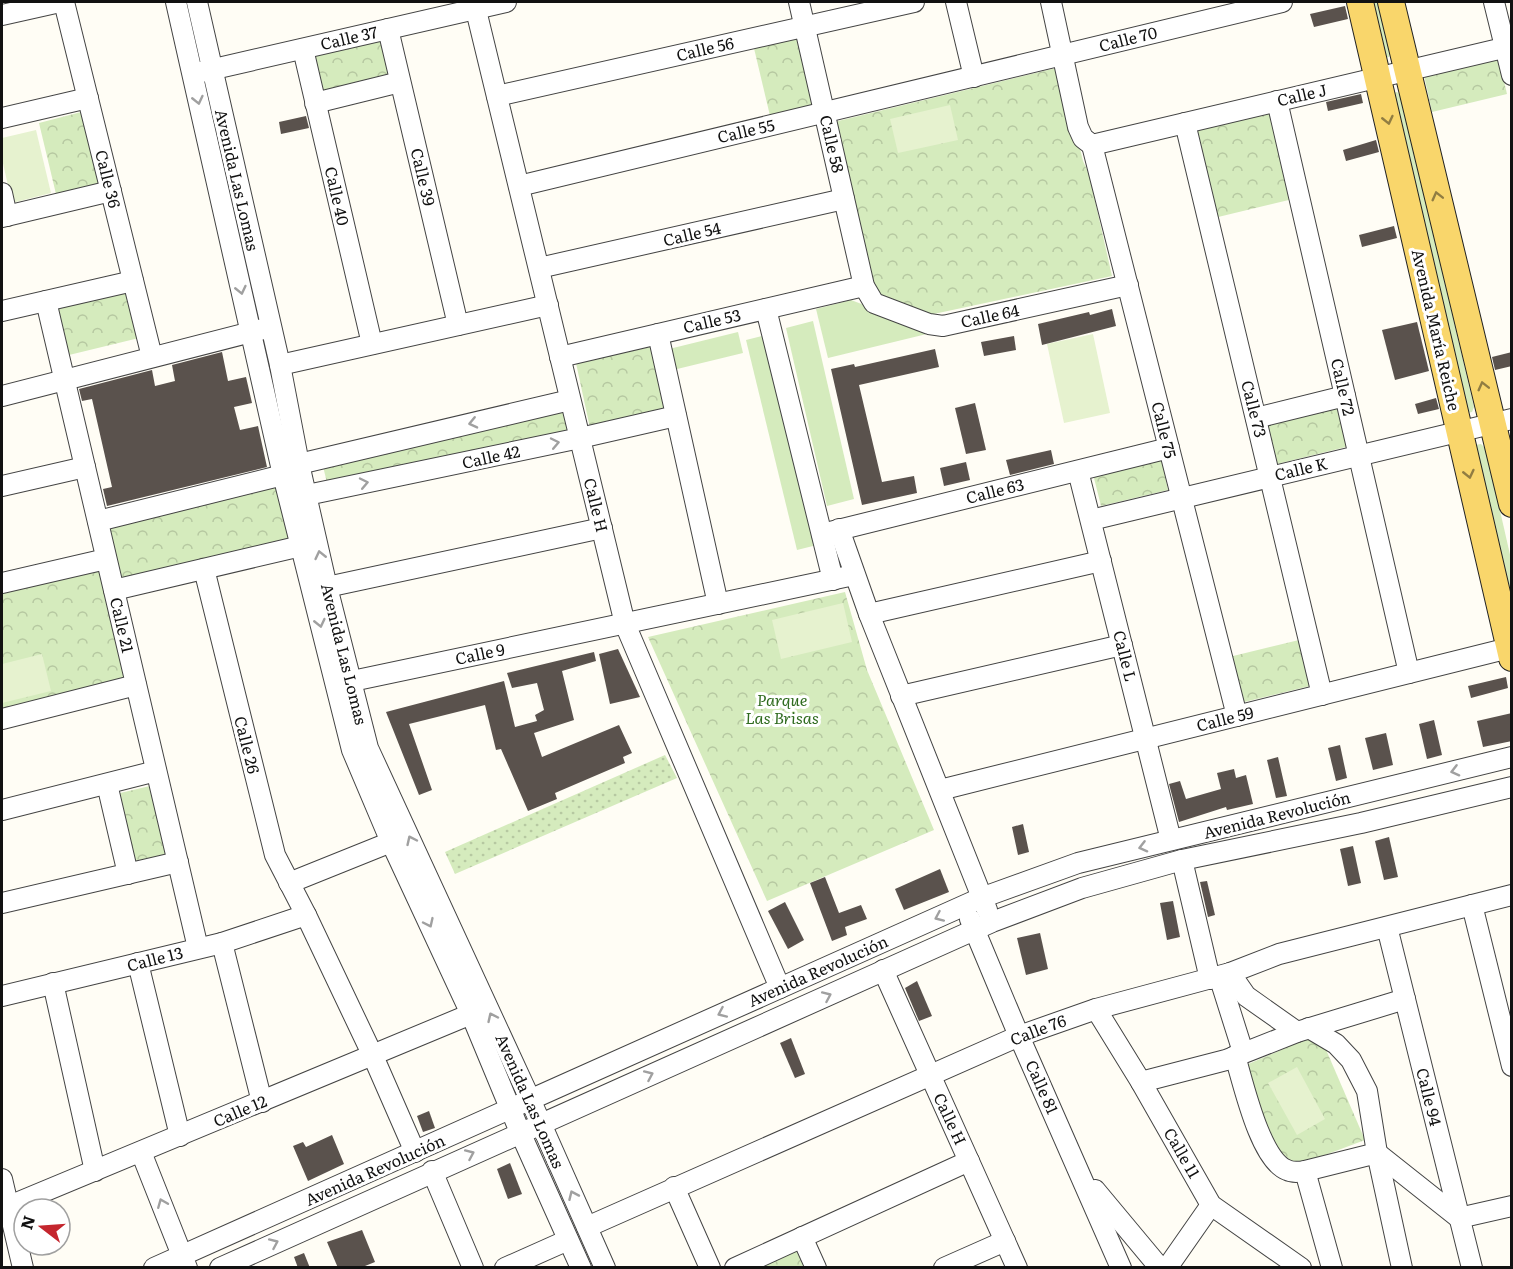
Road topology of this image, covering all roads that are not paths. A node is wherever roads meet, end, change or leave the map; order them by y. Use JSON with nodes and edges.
{"nodes":[{"id":1,"x":62,"y":2,"type":"edge"},
{"id":2,"x":176,"y":2,"type":"edge"},
{"id":3,"x":197,"y":2,"type":"edge"},
{"id":4,"x":506,"y":2,"type":"edge"},
{"id":5,"x":799,"y":2,"type":"edge"},
{"id":6,"x":914,"y":2,"type":"edge"},
{"id":7,"x":956,"y":2,"type":"edge"},
{"id":8,"x":1051,"y":2,"type":"edge"},
{"id":9,"x":1282,"y":2,"type":"edge"},
{"id":10,"x":1360,"y":2,"type":"edge"},
{"id":11,"x":1391,"y":2,"type":"edge"},
{"id":12,"x":1494,"y":2,"type":"edge"},
{"id":13,"x":475,"y":5,"type":"edge"},
{"id":14,"x":2,"y":15,"type":"edge"},
{"id":15,"x":804,"y":27,"type":"junction"},
{"id":16,"x":388,"y":29,"type":"junction"},
{"id":17,"x":1508,"y":46,"type":"edge"},
{"id":18,"x":303,"y":49,"type":"junction"},
{"id":19,"x":1063,"y":55,"type":"junction"},
{"id":20,"x":213,"y":70,"type":"junction"},
{"id":21,"x":1407,"y":70,"type":"junction"},
{"id":22,"x":193,"y":74,"type":"junction"},
{"id":23,"x":1512,"y":75,"type":"edge"},
{"id":24,"x":974,"y":77,"type":"junction"},
{"id":25,"x":1378,"y":77,"type":"junction"},
{"id":26,"x":400,"y":82,"type":"junction"},
{"id":27,"x":497,"y":96,"type":"junction"},
{"id":28,"x":88,"y":98,"type":"junction"},
{"id":29,"x":1277,"y":101,"type":"junction"},
{"id":30,"x":315,"y":103,"type":"junction"},
{"id":31,"x":824,"y":113,"type":"junction"},
{"id":32,"x":2,"y":118,"type":"edge"},
{"id":33,"x":1185,"y":123,"type":"junction"},
{"id":34,"x":1092,"y":145,"type":"junction"},
{"id":35,"x":519,"y":186,"type":"junction"},
{"id":36,"x":111,"y":191,"type":"junction"},
{"id":37,"x":2,"y":193,"type":"edge"},
{"id":38,"x":844,"y":199,"type":"junction"},
{"id":39,"x":4,"y":217,"type":"edge"},
{"id":40,"x":539,"y":268,"type":"junction"},
{"id":41,"x":133,"y":281,"type":"junction"},
{"id":42,"x":1128,"y":285,"type":"junction"},
{"id":43,"x":864,"y":286,"type":"junction"},
{"id":44,"x":46,"y":301,"type":"junction"},
{"id":45,"x":548,"y":305,"type":"junction"},
{"id":46,"x":765,"y":309,"type":"junction"},
{"id":47,"x":2,"y":312,"type":"edge"},
{"id":48,"x":458,"y":325,"type":"junction"},
{"id":49,"x":270,"y":327,"type":"junction"},
{"id":50,"x":250,"y":332,"type":"junction"},
{"id":51,"x":657,"y":334,"type":"junction"},
{"id":52,"x":372,"y":344,"type":"junction"},
{"id":53,"x":152,"y":357,"type":"junction"},
{"id":54,"x":560,"y":357,"type":"junction"},
{"id":55,"x":280,"y":365,"type":"junction"},
{"id":56,"x":64,"y":379,"type":"junction"},
{"id":57,"x":2,"y":396,"type":"edge"},
{"id":58,"x":1345,"y":396,"type":"junction"},
{"id":59,"x":570,"y":400,"type":"junction"},
{"id":60,"x":676,"y":416,"type":"junction"},
{"id":61,"x":1256,"y":418,"type":"junction"},
{"id":62,"x":1502,"y":421,"type":"edge"},
{"id":63,"x":1460,"y":432,"type":"junction"},
{"id":64,"x":580,"y":438,"type":"junction"},
{"id":65,"x":1169,"y":448,"type":"junction"},
{"id":66,"x":1359,"y":456,"type":"junction"},
{"id":67,"x":85,"y":467,"type":"junction"},
{"id":68,"x":291,"y":469,"type":"junction"},
{"id":69,"x":1078,"y":471,"type":"junction"},
{"id":70,"x":1270,"y":477,"type":"junction"},
{"id":71,"x":2,"y":486,"type":"edge"},
{"id":72,"x":307,"y":495,"type":"junction"},
{"id":73,"x":1182,"y":498,"type":"junction"},
{"id":74,"x":1512,"y":504,"type":"edge"},
{"id":75,"x":1091,"y":520,"type":"junction"},
{"id":76,"x":98,"y":521,"type":"junction"},
{"id":77,"x":602,"y":528,"type":"junction"},
{"id":78,"x":831,"y":531,"type":"junction"},
{"id":79,"x":301,"y":546,"type":"junction"},
{"id":80,"x":106,"y":559,"type":"junction"},
{"id":81,"x":1101,"y":561,"type":"junction"},
{"id":82,"x":204,"y":569,"type":"junction"},
{"id":83,"x":854,"y":575,"type":"junction"},
{"id":84,"x":833,"y":580,"type":"junction"},
{"id":85,"x":2,"y":583,"type":"edge"},
{"id":86,"x":327,"y":588,"type":"junction"},
{"id":87,"x":114,"y":590,"type":"junction"},
{"id":88,"x":718,"y":604,"type":"junction"},
{"id":89,"x":869,"y":614,"type":"junction"},
{"id":90,"x":625,"y":624,"type":"junction"},
{"id":91,"x":1122,"y":645,"type":"junction"},
{"id":92,"x":1510,"y":653,"type":"edge"},
{"id":93,"x":1410,"y":673,"type":"junction"},
{"id":94,"x":343,"y":683,"type":"junction"},
{"id":95,"x":136,"y":685,"type":"junction"},
{"id":96,"x":1322,"y":695,"type":"junction"},
{"id":97,"x":901,"y":696,"type":"junction"},
{"id":98,"x":1237,"y":716,"type":"junction"},
{"id":99,"x":2,"y":719,"type":"edge"},
{"id":100,"x":1146,"y":739,"type":"junction"},
{"id":101,"x":1512,"y":757,"type":"edge"},
{"id":102,"x":156,"y":771,"type":"junction"},
{"id":103,"x":107,"y":784,"type":"junction"},
{"id":104,"x":1512,"y":787,"type":"edge"},
{"id":105,"x":940,"y":790,"type":"junction"},
{"id":106,"x":2,"y":810,"type":"edge"},
{"id":107,"x":1171,"y":840,"type":"junction"},
{"id":108,"x":391,"y":843,"type":"junction"},
{"id":109,"x":1182,"y":860,"type":"junction"},
{"id":110,"x":178,"y":862,"type":"junction"},
{"id":111,"x":128,"y":874,"type":"junction"},
{"id":112,"x":289,"y":883,"type":"junction"},
{"id":113,"x":1512,"y":895,"type":"edge"},
{"id":114,"x":973,"y":902,"type":"junction"},
{"id":115,"x":2,"y":903,"type":"edge"},
{"id":116,"x":1473,"y":905,"type":"junction"},
{"id":117,"x":306,"y":915,"type":"junction"},
{"id":118,"x":983,"y":925,"type":"junction"},
{"id":119,"x":1387,"y":927,"type":"junction"},
{"id":120,"x":222,"y":943,"type":"junction"},
{"id":121,"x":198,"y":948,"type":"junction"},
{"id":122,"x":138,"y":963,"type":"junction"},
{"id":123,"x":883,"y":970,"type":"junction"},
{"id":124,"x":1220,"y":976,"type":"junction"},
{"id":125,"x":53,"y":983,"type":"junction"},
{"id":126,"x":780,"y":988,"type":"junction"},
{"id":127,"x":2,"y":996,"type":"edge"},
{"id":128,"x":1405,"y":999,"type":"junction"},
{"id":129,"x":1096,"y":1009,"type":"junction"},
{"id":130,"x":471,"y":1014,"type":"junction"},
{"id":131,"x":1303,"y":1030,"type":"junction"},
{"id":132,"x":1019,"y":1036,"type":"junction"},
{"id":133,"x":1239,"y":1054,"type":"junction"},
{"id":134,"x":372,"y":1056,"type":"junction"},
{"id":135,"x":1512,"y":1066,"type":"edge"},
{"id":136,"x":930,"y":1075,"type":"junction"},
{"id":137,"x":1142,"y":1082,"type":"junction"},
{"id":138,"x":530,"y":1099,"type":"junction"},
{"id":139,"x":262,"y":1102,"type":"junction"},
{"id":140,"x":511,"y":1109,"type":"junction"},
{"id":141,"x":541,"y":1124,"type":"junction"},
{"id":142,"x":520,"y":1132,"type":"junction"},
{"id":143,"x":180,"y":1136,"type":"junction"},
{"id":144,"x":141,"y":1152,"type":"junction"},
{"id":145,"x":415,"y":1152,"type":"junction"},
{"id":146,"x":1377,"y":1153,"type":"junction"},
{"id":147,"x":969,"y":1161,"type":"junction"},
{"id":148,"x":95,"y":1171,"type":"junction"},
{"id":149,"x":432,"y":1171,"type":"junction"},
{"id":150,"x":1305,"y":1171,"type":"junction"},
{"id":151,"x":1082,"y":1174,"type":"junction"},
{"id":152,"x":2,"y":1179,"type":"edge"},
{"id":153,"x":674,"y":1187,"type":"junction"},
{"id":154,"x":1211,"y":1205,"type":"junction"},
{"id":155,"x":1512,"y":1206,"type":"edge"},
{"id":156,"x":5,"y":1208,"type":"edge"},
{"id":157,"x":1459,"y":1218,"type":"junction"},
{"id":158,"x":587,"y":1227,"type":"junction"},
{"id":159,"x":802,"y":1237,"type":"junction"},
{"id":160,"x":568,"y":1240,"type":"junction"},
{"id":161,"x":1005,"y":1241,"type":"junction"},
{"id":162,"x":185,"y":1261,"type":"edge"},
{"id":163,"x":23,"y":1268,"type":"edge"},
{"id":164,"x":154,"y":1268,"type":"edge"},
{"id":165,"x":220,"y":1268,"type":"edge"},
{"id":166,"x":473,"y":1268,"type":"edge"},
{"id":167,"x":505,"y":1268,"type":"edge"},
{"id":168,"x":580,"y":1268,"type":"edge"},
{"id":169,"x":605,"y":1268,"type":"edge"},
{"id":170,"x":710,"y":1268,"type":"edge"},
{"id":171,"x":735,"y":1268,"type":"edge"},
{"id":172,"x":816,"y":1268,"type":"edge"},
{"id":173,"x":944,"y":1268,"type":"edge"},
{"id":174,"x":1017,"y":1268,"type":"edge"},
{"id":175,"x":1122,"y":1268,"type":"edge"},
{"id":176,"x":1160,"y":1268,"type":"edge"},
{"id":177,"x":1167,"y":1268,"type":"edge"},
{"id":178,"x":1301,"y":1268,"type":"edge"},
{"id":179,"x":1332,"y":1268,"type":"edge"},
{"id":180,"x":1402,"y":1268,"type":"edge"},
{"id":181,"x":1472,"y":1268,"type":"edge"}],
"edges":[{"from":1,"to":14,"type":"street"},
{"from":1,"to":28,"type":"street","name":"Calle 36"},
{"from":2,"to":22,"type":"street","name":"Avenida Las Lomas"},
{"from":3,"to":20,"type":"street","name":"Avenida Las Lomas"},
{"from":4,"to":13,"type":"street","name":"Calle 37"},
{"from":5,"to":15,"type":"street","name":"Calle 58"},
{"from":6,"to":15,"type":"street","name":"Calle 56"},
{"from":7,"to":24,"type":"street"},
{"from":8,"to":19,"type":"street","name":"Calle 75"},
{"from":9,"to":19,"type":"street","name":"Calle 70"},
{"from":10,"to":25,"type":"main road","name":"Avenida María Reiche"},
{"from":11,"to":21,"type":"main road","name":"Avenida María Reiche"},
{"from":12,"to":17,"type":"street"},
{"from":13,"to":16,"type":"street","name":"Calle 37"},
{"from":13,"to":27,"type":"street","name":"Calle H"},
{"from":15,"to":27,"type":"street","name":"Calle 56"},
{"from":15,"to":31,"type":"street","name":"Calle 58"},
{"from":16,"to":18,"type":"street","name":"Calle 37"},
{"from":16,"to":26,"type":"street","name":"Calle 39"},
{"from":17,"to":21,"type":"street","name":"Calle J"},
{"from":17,"to":23,"type":"street"},
{"from":18,"to":20,"type":"street","name":"Calle 37"},
{"from":18,"to":30,"type":"street","name":"Calle 40"},
{"from":19,"to":24,"type":"street","name":"Calle 70"},
{"from":19,"to":34,"type":"street","name":"Calle 75"},
{"from":20,"to":22,"type":"street","name":"Calle 37"},
{"from":20,"to":49,"type":"street","name":"Avenida Las Lomas"},
{"from":21,"to":25,"type":"street","name":"Calle J"},
{"from":62,"to":21,"type":"main road","name":"Avenida María Reiche","one_way":true},
{"from":22,"to":50,"type":"street","name":"Avenida Las Lomas","one_way":true},
{"from":24,"to":31,"type":"street","name":"Calle 55"},
{"from":25,"to":29,"type":"street","name":"Calle J"},
{"from":25,"to":63,"type":"main road","name":"Avenida María Reiche","one_way":true},
{"from":26,"to":30,"type":"street"},
{"from":26,"to":48,"type":"street","name":"Calle 39"},
{"from":27,"to":35,"type":"street","name":"Calle H"},
{"from":28,"to":32,"type":"street"},
{"from":28,"to":36,"type":"street","name":"Calle 36"},
{"from":29,"to":33,"type":"street","name":"Calle J"},
{"from":29,"to":58,"type":"street","name":"Calle 72"},
{"from":30,"to":52,"type":"street","name":"Calle 40"},
{"from":31,"to":35,"type":"street","name":"Calle 55"},
{"from":31,"to":38,"type":"street","name":"Calle 58"},
{"from":33,"to":34,"type":"street","name":"Calle J"},
{"from":33,"to":61,"type":"street","name":"Calle 73"},
{"from":34,"to":42,"type":"street","name":"Calle 75"},
{"from":35,"to":40,"type":"street","name":"Calle H"},
{"from":36,"to":39,"type":"street"},
{"from":36,"to":41,"type":"street","name":"Calle 36"},
{"from":37,"to":39,"type":"street"},
{"from":38,"to":40,"type":"street","name":"Calle 54"},
{"from":38,"to":43,"type":"street","name":"Calle 58"},
{"from":40,"to":45,"type":"street","name":"Calle H"},
{"from":41,"to":44,"type":"street"},
{"from":41,"to":53,"type":"street","name":"Calle 36"},
{"from":42,"to":43,"type":"street","name":"Calle 64"},
{"from":42,"to":65,"type":"street","name":"Calle 75"},
{"from":43,"to":46,"type":"street","name":"Calle 53"},
{"from":44,"to":47,"type":"street"},
{"from":44,"to":56,"type":"street","name":"Calle 21"},
{"from":45,"to":48,"type":"street"},
{"from":45,"to":54,"type":"street","name":"Calle H"},
{"from":46,"to":51,"type":"street","name":"Calle 53"},
{"from":46,"to":78,"type":"street"},
{"from":48,"to":52,"type":"street"},
{"from":49,"to":50,"type":"street"},
{"from":49,"to":55,"type":"street","name":"Avenida Las Lomas"},
{"from":50,"to":53,"type":"street"},
{"from":50,"to":68,"type":"street","name":"Avenida Las Lomas"},
{"from":51,"to":54,"type":"street","name":"Calle 53"},
{"from":51,"to":60,"type":"street"},
{"from":52,"to":55,"type":"street"},
{"from":53,"to":56,"type":"street"},
{"from":54,"to":59,"type":"street","name":"Calle H"},
{"from":55,"to":68,"type":"street","name":"Avenida Las Lomas"},
{"from":56,"to":57,"type":"street"},
{"from":56,"to":67,"type":"street","name":"Calle 21"},
{"from":58,"to":61,"type":"street"},
{"from":58,"to":66,"type":"street","name":"Calle 72"},
{"from":59,"to":64,"type":"street","name":"Calle H"},
{"from":59,"to":68,"type":"street","one_way":true},
{"from":60,"to":64,"type":"street","name":"Calle 42"},
{"from":60,"to":88,"type":"street"},
{"from":61,"to":70,"type":"street","name":"Calle 73"},
{"from":62,"to":63,"type":"street","name":"Calle K"},
{"from":62,"to":74,"type":"main road","name":"Avenida María Reiche"},
{"from":63,"to":66,"type":"street","name":"Calle K"},
{"from":63,"to":92,"type":"main road","name":"Avenida María Reiche","one_way":true},
{"from":72,"to":64,"type":"street","name":"Calle 42","one_way":true},
{"from":64,"to":77,"type":"street","name":"Calle H"},
{"from":65,"to":69,"type":"street","name":"Calle 63"},
{"from":65,"to":73,"type":"street","name":"Calle 75"},
{"from":66,"to":70,"type":"street","name":"Calle K"},
{"from":66,"to":93,"type":"street","name":"Calle 72"},
{"from":67,"to":71,"type":"street"},
{"from":67,"to":76,"type":"street","name":"Calle 21"},
{"from":68,"to":72,"type":"street","name":"Avenida Las Lomas"},
{"from":68,"to":76,"type":"street"},
{"from":68,"to":79,"type":"street","name":"Avenida Las Lomas"},
{"from":69,"to":75,"type":"street","name":"Calle L"},
{"from":69,"to":78,"type":"street","name":"Calle 63"},
{"from":70,"to":73,"type":"street","name":"Calle K"},
{"from":70,"to":96,"type":"street","name":"Calle 73"},
{"from":86,"to":72,"type":"street","name":"Avenida Las Lomas","one_way":true},
{"from":73,"to":75,"type":"street","name":"Calle K"},
{"from":73,"to":98,"type":"street","name":"Calle 75"},
{"from":75,"to":81,"type":"street","name":"Calle L"},
{"from":76,"to":80,"type":"street","name":"Calle 21"},
{"from":77,"to":86,"type":"street"},
{"from":77,"to":90,"type":"street","name":"Calle H"},
{"from":78,"to":83,"type":"street","name":"Calle 81"},
{"from":78,"to":84,"type":"street"},
{"from":79,"to":82,"type":"street"},
{"from":79,"to":94,"type":"street","name":"Avenida Las Lomas","one_way":true},
{"from":80,"to":85,"type":"street"},
{"from":80,"to":87,"type":"street","name":"Calle 21"},
{"from":81,"to":89,"type":"street"},
{"from":81,"to":91,"type":"street","name":"Calle L"},
{"from":82,"to":87,"type":"street"},
{"from":82,"to":112,"type":"street","name":"Calle 26"},
{"from":83,"to":84,"type":"street","name":"Calle 9"},
{"from":83,"to":89,"type":"street","name":"Calle 81"},
{"from":84,"to":88,"type":"street","name":"Calle 9"},
{"from":86,"to":94,"type":"street","name":"Avenida Las Lomas"},
{"from":87,"to":95,"type":"street","name":"Calle 21"},
{"from":88,"to":90,"type":"street","name":"Calle 9"},
{"from":89,"to":97,"type":"street","name":"Calle 81"},
{"from":90,"to":94,"type":"street","name":"Calle 9"},
{"from":90,"to":126,"type":"street","name":"Calle H"},
{"from":91,"to":97,"type":"street"},
{"from":91,"to":100,"type":"street","name":"Calle L"},
{"from":92,"to":93,"type":"street","name":"Calle 59"},
{"from":93,"to":96,"type":"street","name":"Calle 59"},
{"from":94,"to":108,"type":"street","name":"Avenida Las Lomas"},
{"from":138,"to":94,"type":"street","name":"Avenida Las Lomas","one_way":true},
{"from":95,"to":99,"type":"street"},
{"from":95,"to":102,"type":"street","name":"Calle 21"},
{"from":96,"to":98,"type":"street","name":"Calle 59"},
{"from":97,"to":105,"type":"street","name":"Calle 81"},
{"from":98,"to":100,"type":"street","name":"Calle 59"},
{"from":100,"to":105,"type":"street","name":"Calle 59"},
{"from":100,"to":107,"type":"street","name":"Calle L"},
{"from":101,"to":107,"type":"street","name":"Avenida Revolución","one_way":true},
{"from":102,"to":103,"type":"street"},
{"from":102,"to":110,"type":"street","name":"Calle 21"},
{"from":103,"to":106,"type":"street"},
{"from":103,"to":111,"type":"street"},
{"from":104,"to":109,"type":"street","name":"Avenida Revolución"},
{"from":105,"to":114,"type":"street","name":"Calle 81"},
{"from":107,"to":114,"type":"street","name":"Avenida Revolución","one_way":true},
{"from":108,"to":112,"type":"street"},
{"from":108,"to":130,"type":"street","name":"Avenida Las Lomas","one_way":true},
{"from":109,"to":118,"type":"street","name":"Avenida Revolución"},
{"from":109,"to":124,"type":"street"},
{"from":110,"to":111,"type":"street"},
{"from":110,"to":121,"type":"street","name":"Calle 21"},
{"from":111,"to":115,"type":"street"},
{"from":112,"to":117,"type":"street","name":"Calle 26"},
{"from":113,"to":116,"type":"street","name":"Calle 76"},
{"from":114,"to":118,"type":"street","name":"Calle 81"},
{"from":114,"to":126,"type":"street","name":"Avenida Revolución","one_way":true},
{"from":116,"to":119,"type":"street","name":"Calle 76"},
{"from":116,"to":135,"type":"street"},
{"from":117,"to":120,"type":"street","name":"Calle 13"},
{"from":117,"to":134,"type":"street","name":"Calle 26"},
{"from":118,"to":123,"type":"street","name":"Avenida Revolución"},
{"from":118,"to":132,"type":"street","name":"Calle 81"},
{"from":119,"to":124,"type":"street","name":"Calle 76"},
{"from":119,"to":128,"type":"street","name":"Calle 94"},
{"from":120,"to":121,"type":"street","name":"Calle 13"},
{"from":120,"to":139,"type":"street"},
{"from":121,"to":122,"type":"street","name":"Calle 13"},
{"from":122,"to":125,"type":"street","name":"Calle 13"},
{"from":122,"to":143,"type":"street"},
{"from":123,"to":136,"type":"street","name":"Calle H"},
{"from":141,"to":123,"type":"street","name":"Avenida Revolución","one_way":true},
{"from":124,"to":129,"type":"street","name":"Calle 76"},
{"from":124,"to":131,"type":"street"},
{"from":124,"to":133,"type":"street"},
{"from":125,"to":127,"type":"street","name":"Calle 13"},
{"from":125,"to":148,"type":"street"},
{"from":126,"to":138,"type":"street","name":"Avenida Revolución","one_way":true},
{"from":128,"to":131,"type":"street"},
{"from":128,"to":157,"type":"street","name":"Calle 94"},
{"from":129,"to":132,"type":"street","name":"Calle 76"},
{"from":129,"to":137,"type":"street","name":"Calle 11"},
{"from":130,"to":134,"type":"street","name":"Calle 12"},
{"from":130,"to":140,"type":"street","name":"Avenida Las Lomas"},
{"from":131,"to":133,"type":"street"},
{"from":131,"to":146,"type":"street"},
{"from":132,"to":136,"type":"street","name":"Calle 76"},
{"from":132,"to":151,"type":"street","name":"Calle 81"},
{"from":133,"to":137,"type":"street"},
{"from":133,"to":150,"type":"street"},
{"from":134,"to":139,"type":"street","name":"Calle 12"},
{"from":134,"to":145,"type":"street","name":"Calle 26"},
{"from":136,"to":147,"type":"street","name":"Calle H"},
{"from":136,"to":153,"type":"street","name":"Calle 76"},
{"from":137,"to":154,"type":"street","name":"Calle 11"},
{"from":138,"to":140,"type":"street","name":"Avenida Revolución"},
{"from":138,"to":141,"type":"street","name":"Avenida Las Lomas"},
{"from":139,"to":143,"type":"street","name":"Calle 12"},
{"from":140,"to":142,"type":"street","name":"Avenida Las Lomas"},
{"from":140,"to":145,"type":"street","name":"Avenida Revolución"},
{"from":141,"to":142,"type":"street","name":"Avenida Revolución"},
{"from":158,"to":141,"type":"street","name":"Avenida Las Lomas","one_way":true},
{"from":149,"to":142,"type":"street","name":"Avenida Revolución","one_way":true},
{"from":142,"to":160,"type":"street","name":"Avenida Las Lomas"},
{"from":143,"to":144,"type":"street","name":"Calle 12"},
{"from":144,"to":148,"type":"street","name":"Calle 12"},
{"from":162,"to":144,"type":"street","one_way":true},
{"from":145,"to":162,"type":"street","name":"Avenida Revolución"},
{"from":146,"to":150,"type":"street"},
{"from":146,"to":157,"type":"street"},
{"from":146,"to":180,"type":"street"},
{"from":147,"to":159,"type":"street"},
{"from":147,"to":161,"type":"street","name":"Calle H"},
{"from":148,"to":156,"type":"street","name":"Calle 12"},
{"from":165,"to":149,"type":"street","name":"Avenida Revolución","one_way":true},
{"from":149,"to":166,"type":"street"},
{"from":150,"to":179,"type":"street"},
{"from":151,"to":175,"type":"street","name":"Calle 81"},
{"from":151,"to":176,"type":"street"},
{"from":152,"to":156,"type":"street"},
{"from":153,"to":158,"type":"street","name":"Calle 76"},
{"from":153,"to":170,"type":"street"},
{"from":154,"to":177,"type":"street"},
{"from":154,"to":178,"type":"street","name":"Calle 11"},
{"from":155,"to":157,"type":"street"},
{"from":156,"to":163,"type":"street"},
{"from":157,"to":181,"type":"street","name":"Calle 94"},
{"from":158,"to":169,"type":"street","name":"Avenida Las Lomas"},
{"from":159,"to":171,"type":"street"},
{"from":159,"to":172,"type":"street"},
{"from":160,"to":167,"type":"street"},
{"from":160,"to":168,"type":"street","name":"Avenida Las Lomas"},
{"from":161,"to":173,"type":"street"},
{"from":161,"to":174,"type":"street","name":"Calle H"},
{"from":162,"to":164,"type":"street","name":"Avenida Revolución"}]}
